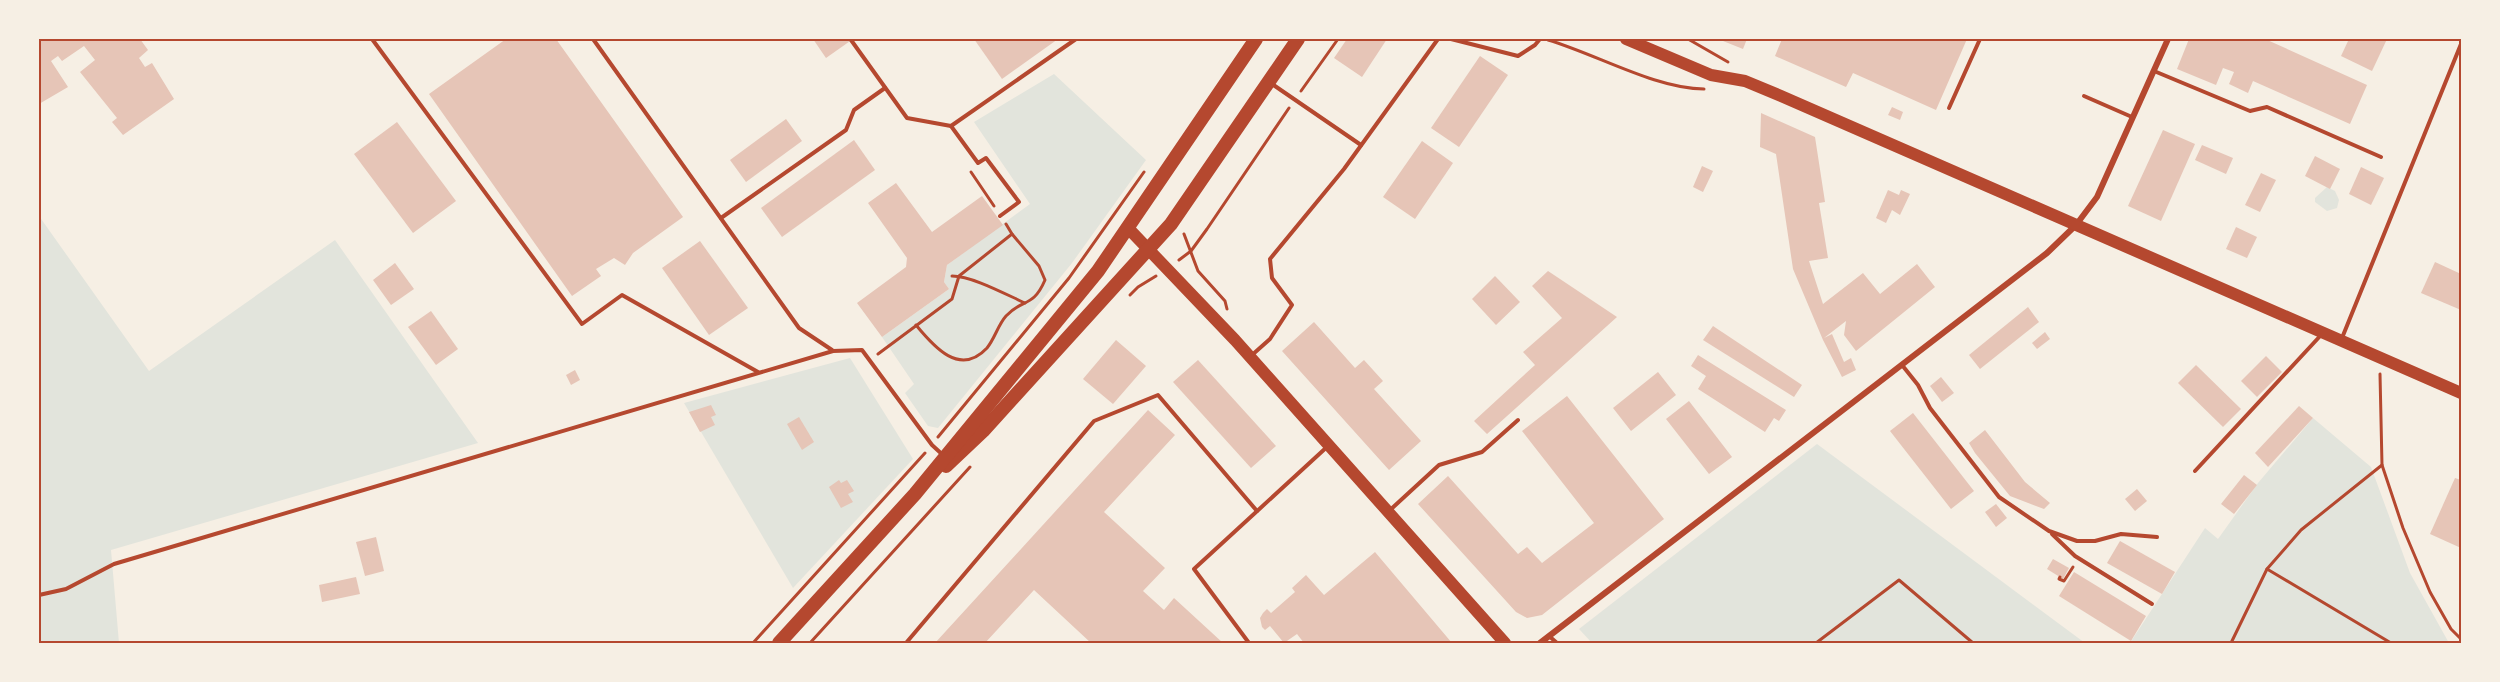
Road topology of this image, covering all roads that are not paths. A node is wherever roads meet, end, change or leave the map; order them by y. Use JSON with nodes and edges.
{"nodes":[{"id":1,"x":372,"y":39,"type":"edge"},
{"id":2,"x":593,"y":39,"type":"edge"},
{"id":3,"x":1076,"y":39,"type":"edge"},
{"id":4,"x":1256,"y":39,"type":"edge"},
{"id":5,"x":1298,"y":39,"type":"edge"},
{"id":6,"x":1438,"y":39,"type":"edge"},
{"id":7,"x":1451,"y":39,"type":"edge"},
{"id":8,"x":1540,"y":39,"type":"edge"},
{"id":9,"x":1626,"y":39,"type":"edge"},
{"id":10,"x":1980,"y":39,"type":"edge"},
{"id":11,"x":2168,"y":39,"type":"edge"},
{"id":12,"x":851,"y":40,"type":"dead end"},
{"id":13,"x":2461,"y":44,"type":"edge"},
{"id":14,"x":2154,"y":70,"type":"junction"},
{"id":15,"x":1269,"y":82,"type":"junction"},
{"id":16,"x":885,"y":88,"type":"junction"},
{"id":17,"x":2084,"y":96,"type":"dead end"},
{"id":18,"x":1949,"y":108,"type":"dead end"},
{"id":19,"x":2133,"y":117,"type":"junction"},
{"id":20,"x":951,"y":126,"type":"junction"},
{"id":21,"x":1361,"y":145,"type":"junction"},
{"id":22,"x":2381,"y":157,"type":"dead end"},
{"id":23,"x":1000,"y":216,"type":"road end"},
{"id":24,"x":721,"y":218,"type":"junction"},
{"id":25,"x":2076,"y":225,"type":"junction"},
{"id":26,"x":1128,"y":228,"type":"junction"},
{"id":27,"x":1149,"y":249,"type":"junction"},
{"id":28,"x":2323,"y":334,"type":"junction"},
{"id":29,"x":2340,"y":341,"type":"junction"},
{"id":30,"x":833,"y":351,"type":"junction"},
{"id":31,"x":1250,"y":357,"type":"junction"},
{"id":32,"x":1902,"y":365,"type":"junction"},
{"id":33,"x":759,"y":372,"type":"junction"},
{"id":34,"x":2461,"y":393,"type":"edge"},
{"id":35,"x":1518,"y":420,"type":"dead end"},
{"id":36,"x":1329,"y":446,"type":"junction"},
{"id":37,"x":944,"y":457,"type":"junction"},
{"id":38,"x":2195,"y":471,"type":"dead end"},
{"id":39,"x":915,"y":494,"type":"junction"},
{"id":40,"x":1257,"y":511,"type":"junction"},
{"id":41,"x":1388,"y":511,"type":"junction"},
{"id":42,"x":2049,"y":531,"type":"junction"},
{"id":43,"x":2157,"y":537,"type":"dead end"},
{"id":44,"x":39,"y":595,"type":"edge"},
{"id":45,"x":2152,"y":604,"type":"dead end"},
{"id":46,"x":1549,"y":636,"type":"junction"},
{"id":47,"x":787,"y":640,"type":"edge"},
{"id":48,"x":906,"y":643,"type":"edge"},
{"id":49,"x":1249,"y":643,"type":"edge"},
{"id":50,"x":1505,"y":643,"type":"edge"},
{"id":51,"x":1540,"y":643,"type":"edge"},
{"id":52,"x":1557,"y":643,"type":"edge"}],
"edges":[{"from":1,"to":33,"type":"lane"},
{"from":2,"to":24,"type":"lane"},
{"from":3,"to":20,"type":"lane"},
{"from":4,"to":26,"type":"main road"},
{"from":5,"to":15,"type":"main road"},
{"from":6,"to":21,"type":"lane"},
{"from":7,"to":8,"type":"lane"},
{"from":9,"to":25,"type":"main road"},
{"from":10,"to":18,"type":"lane"},
{"from":11,"to":14,"type":"street"},
{"from":12,"to":16,"type":"lane"},
{"from":13,"to":29,"type":"lane"},
{"from":14,"to":19,"type":"street"},
{"from":14,"to":22,"type":"lane"},
{"from":15,"to":21,"type":"lane"},
{"from":15,"to":27,"type":"main road"},
{"from":16,"to":20,"type":"lane"},
{"from":16,"to":24,"type":"lane"},
{"from":17,"to":19,"type":"lane"},
{"from":19,"to":25,"type":"street"},
{"from":20,"to":23,"type":"lane"},
{"from":21,"to":31,"type":"lane"},
{"from":24,"to":30,"type":"lane"},
{"from":25,"to":28,"type":"main road"},
{"from":25,"to":32,"type":"street"},
{"from":26,"to":27,"type":"main road"},
{"from":26,"to":37,"type":"main road"},
{"from":27,"to":31,"type":"main road"},
{"from":27,"to":39,"type":"main road"},
{"from":28,"to":29,"type":"main road"},
{"from":28,"to":38,"type":"lane"},
{"from":29,"to":34,"type":"main road"},
{"from":30,"to":33,"type":"lane"},
{"from":30,"to":37,"type":"lane"},
{"from":31,"to":36,"type":"main road"},
{"from":32,"to":42,"type":"lane"},
{"from":32,"to":46,"type":"street"},
{"from":33,"to":44,"type":"lane"},
{"from":35,"to":41,"type":"lane"},
{"from":36,"to":40,"type":"lane"},
{"from":36,"to":41,"type":"main road"},
{"from":37,"to":39,"type":"main road"},
{"from":39,"to":47,"type":"main road"},
{"from":40,"to":48,"type":"lane"},
{"from":40,"to":49,"type":"lane"},
{"from":41,"to":50,"type":"main road"},
{"from":42,"to":43,"type":"lane"},
{"from":42,"to":45,"type":"lane"},
{"from":46,"to":51,"type":"street"},
{"from":46,"to":52,"type":"lane"}]}
